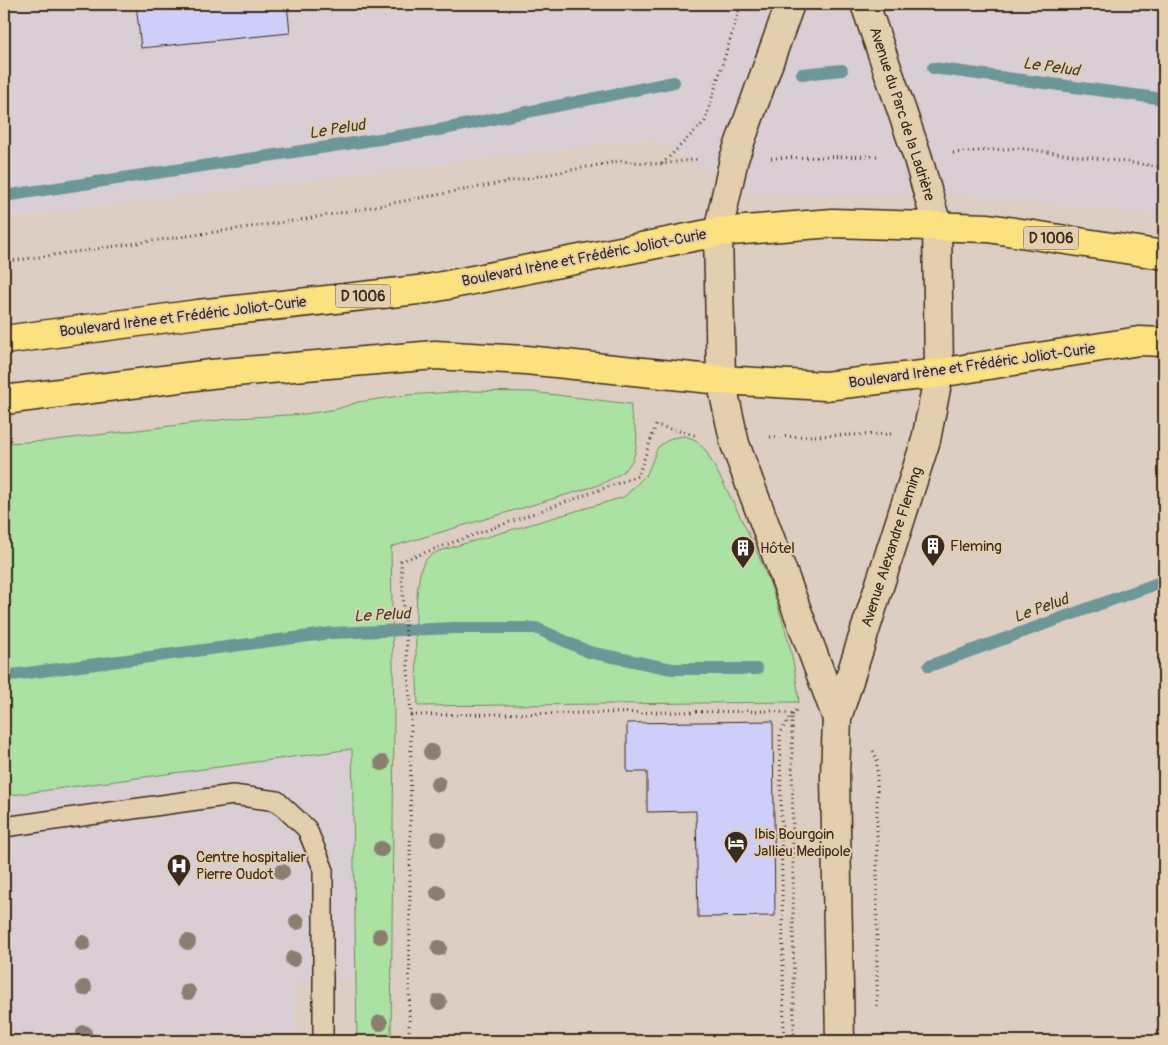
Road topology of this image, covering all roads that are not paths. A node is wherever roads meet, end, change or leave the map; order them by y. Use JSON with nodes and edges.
{"nodes":[{"id":1,"x":790,"y":4,"type":"edge"},
{"id":2,"x":866,"y":4,"type":"edge"},
{"id":3,"x":937,"y":225,"type":"junction"},
{"id":4,"x":718,"y":232,"type":"junction"},
{"id":5,"x":1164,"y":255,"type":"edge"},
{"id":6,"x":4,"y":340,"type":"edge"},
{"id":7,"x":1164,"y":342,"type":"edge"},
{"id":8,"x":939,"y":373,"type":"junction"},
{"id":9,"x":721,"y":380,"type":"junction"},
{"id":10,"x":4,"y":400,"type":"edge"},
{"id":11,"x":837,"y":718,"type":"junction"},
{"id":12,"x":4,"y":828,"type":"edge"},
{"id":13,"x":322,"y":1041,"type":"edge"},
{"id":14,"x":840,"y":1041,"type":"edge"}],
"edges":[{"from":1,"to":4,"type":"street"},
{"from":2,"to":3,"type":"street","name":"Avenue du Parc de la Ladrière"},
{"from":3,"to":4,"type":"main road","name":"Boulevard Irène et Frédéric Joliot-Curie","number":"D 1006"},
{"from":3,"to":5,"type":"main road","name":"Boulevard Irène et Frédéric Joliot-Curie","number":"D 1006"},
{"from":3,"to":8,"type":"street","name":"Avenue du Parc de la Ladrière"},
{"from":4,"to":6,"type":"main road","name":"Boulevard Irène et Frédéric Joliot-Curie","number":"D 1006"},
{"from":4,"to":9,"type":"street","name":"Avenue Alexandre Fleming"},
{"from":7,"to":8,"type":"main road","name":"Boulevard Irène et Frédéric Joliot-Curie"},
{"from":8,"to":9,"type":"main road","name":"Boulevard Irène et Frédéric Joliot-Curie"},
{"from":8,"to":11,"type":"street","name":"Avenue Alexandre Fleming"},
{"from":9,"to":10,"type":"main road","name":"Boulevard Irène et Frédéric Joliot-Curie"},
{"from":9,"to":11,"type":"street","name":"Avenue Alexandre Fleming"},
{"from":11,"to":14,"type":"street","name":"Avenue Alexandre Fleming"},
{"from":12,"to":13,"type":"lane"}]}
